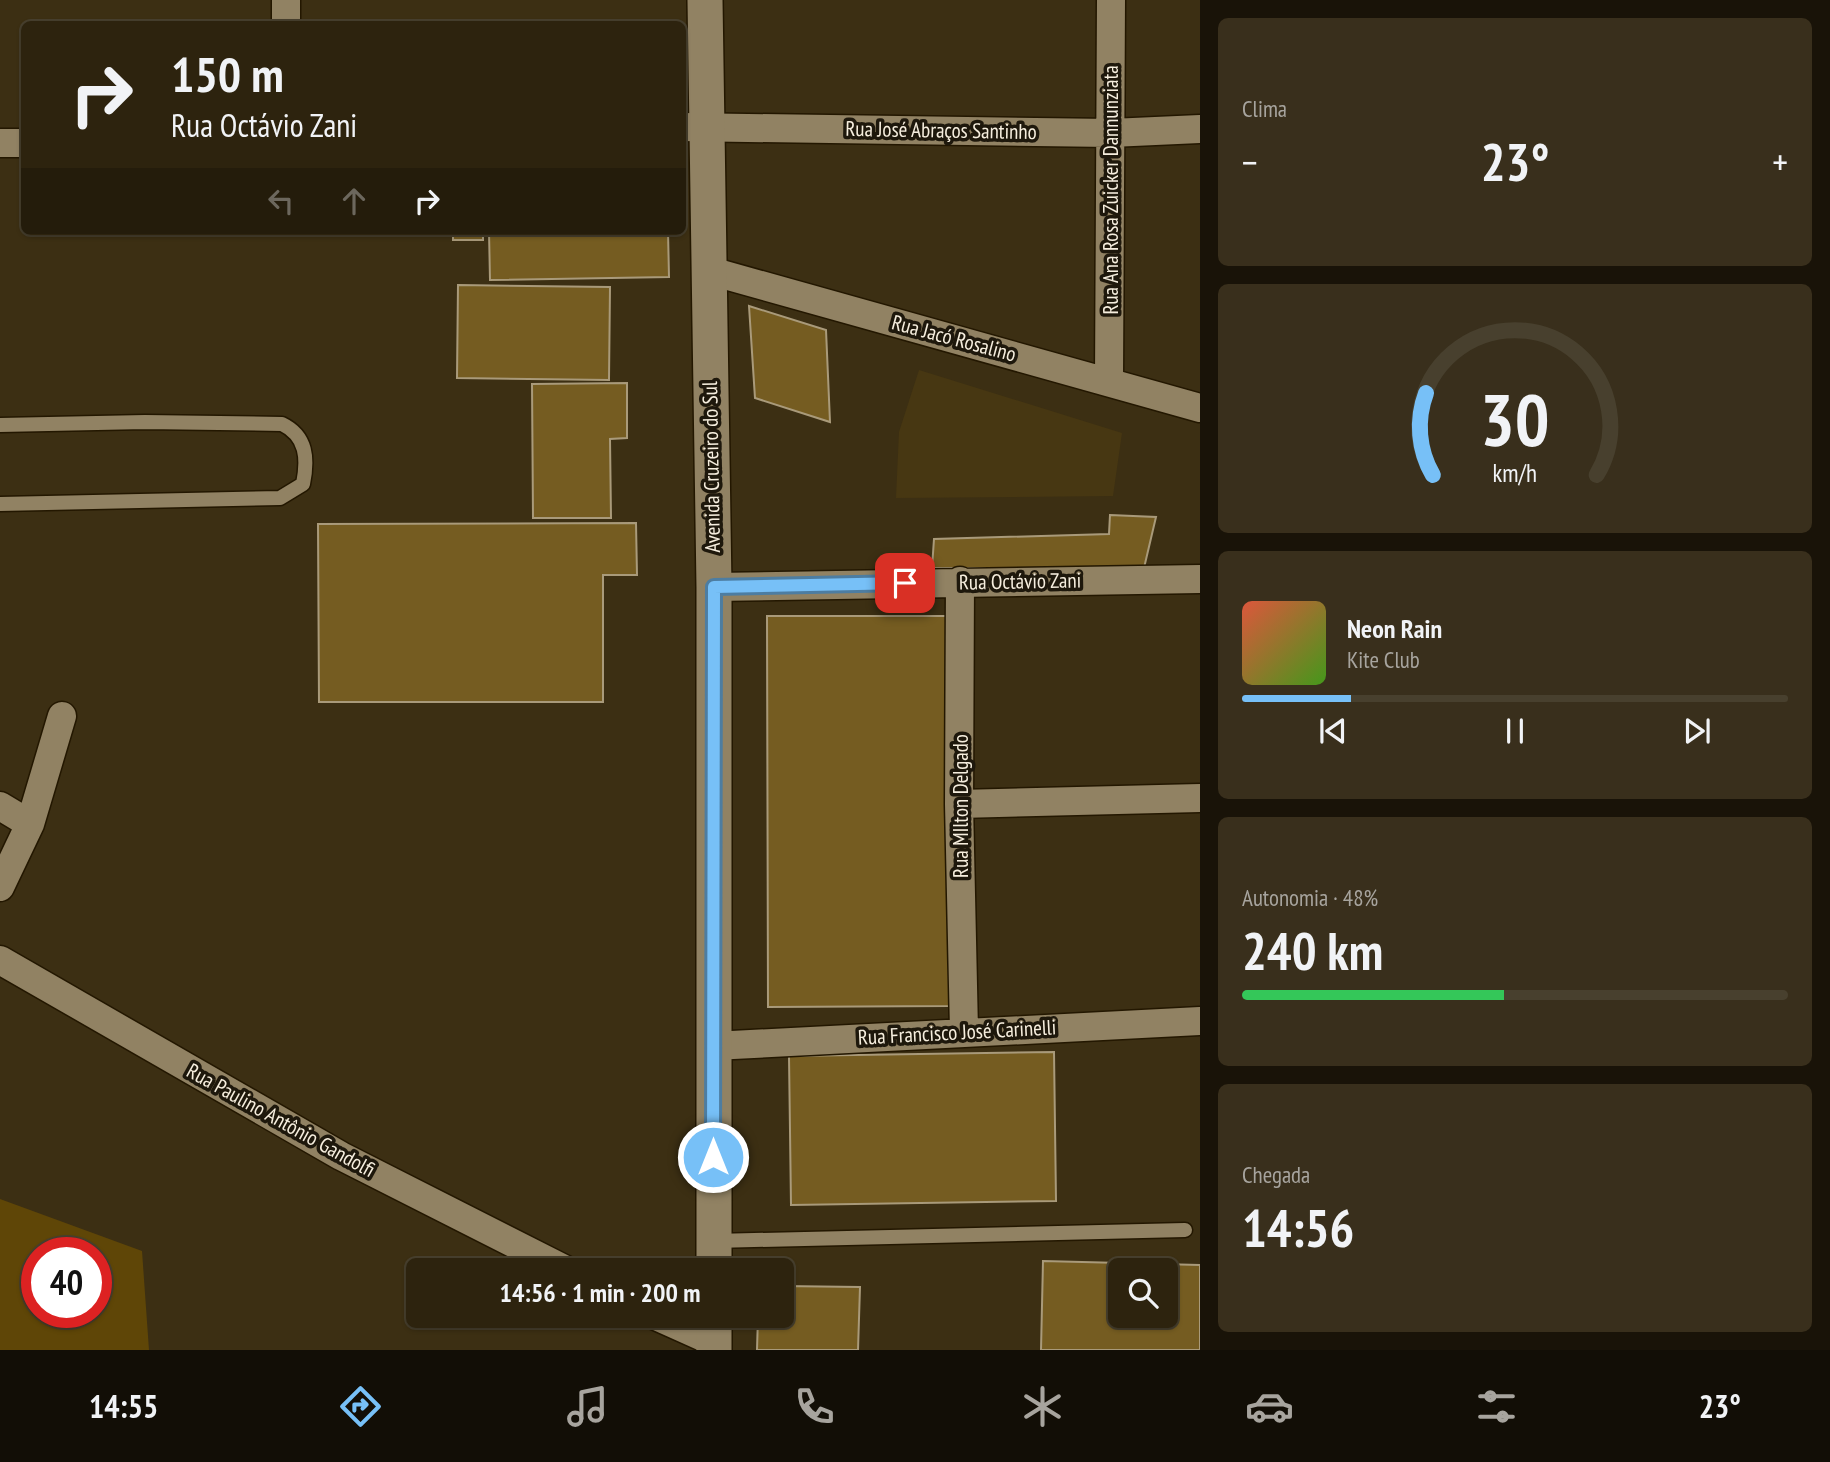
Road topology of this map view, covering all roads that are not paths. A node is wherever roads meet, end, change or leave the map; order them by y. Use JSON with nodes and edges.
{"nodes":[{"id":1,"x":286,"y":0,"type":"edge"},
{"id":2,"x":705,"y":0,"type":"edge"},
{"id":3,"x":1111,"y":0,"type":"edge"},
{"id":4,"x":286,"y":21,"type":"edge"},
{"id":5,"x":695,"y":127,"type":"edge"},
{"id":6,"x":1200,"y":129,"type":"edge"},
{"id":7,"x":1111,"y":132,"type":"junction"},
{"id":8,"x":0,"y":143,"type":"edge"},
{"id":9,"x":21,"y":143,"type":"edge"},
{"id":10,"x":707,"y":270,"type":"junction"},
{"id":11,"x":1109,"y":380,"type":"junction"},
{"id":12,"x":1200,"y":408,"type":"edge"},
{"id":13,"x":0,"y":425,"type":"edge"},
{"id":14,"x":0,"y":504,"type":"edge"},
{"id":15,"x":1200,"y":579,"type":"edge"},
{"id":16,"x":960,"y":581,"type":"junction"},
{"id":17,"x":714,"y":587,"type":"junction"},
{"id":18,"x":62,"y":716,"type":"dead end"},
{"id":19,"x":1200,"y":799,"type":"edge"},
{"id":20,"x":959,"y":804,"type":"junction"},
{"id":21,"x":0,"y":806,"type":"edge"},
{"id":22,"x":30,"y":824,"type":"junction"},
{"id":23,"x":0,"y":887,"type":"edge"},
{"id":24,"x":0,"y":960,"type":"edge"},
{"id":25,"x":1200,"y":1021,"type":"edge"},
{"id":26,"x":964,"y":1031,"type":"junction"},
{"id":27,"x":713,"y":1046,"type":"junction"},
{"id":28,"x":1185,"y":1230,"type":"dead end"},
{"id":29,"x":714,"y":1256,"type":"edge"},
{"id":30,"x":542,"y":1258,"type":"edge"},
{"id":31,"x":691,"y":1328,"type":"edge"},
{"id":32,"x":714,"y":1336,"type":"edge"}],
"edges":[{"from":1,"to":4,"type":"street"},
{"from":2,"to":5,"type":"street","name":"Avenida Cruzeiro do Sul"},
{"from":3,"to":7,"type":"street","name":"Rua Ana Rosa Zuicker Dannunziata"},
{"from":5,"to":7,"type":"street","name":"Rua José Abraços Santinho"},
{"from":5,"to":10,"type":"street","name":"Avenida Cruzeiro do Sul"},
{"from":6,"to":7,"type":"street","name":"Rua José Abraços Santinho"},
{"from":7,"to":11,"type":"street","name":"Rua Ana Rosa Zuicker Dannunziata"},
{"from":8,"to":9,"type":"street"},
{"from":10,"to":11,"type":"street","name":"Rua Jacó Rosalino"},
{"from":10,"to":17,"type":"street","name":"Avenida Cruzeiro do Sul"},
{"from":11,"to":12,"type":"street","name":"Rua Jacó Rosalino"},
{"from":13,"to":14,"type":"lane"},
{"from":15,"to":16,"type":"street","name":"Rua Octávio Zani"},
{"from":16,"to":17,"type":"street","name":"Rua Octávio Zani"},
{"from":16,"to":20,"type":"street","name":"Rua MIlton Delgado"},
{"from":17,"to":27,"type":"street","name":"Avenida Cruzeiro do Sul"},
{"from":18,"to":22,"type":"street"},
{"from":19,"to":20,"type":"street"},
{"from":20,"to":26,"type":"street","name":"Rua MIlton Delgado"},
{"from":21,"to":22,"type":"street"},
{"from":22,"to":23,"type":"street"},
{"from":24,"to":30,"type":"street","name":"Rua Paulino Antônio Gandolfi"},
{"from":25,"to":26,"type":"street","name":"Rua Francisco José Carinelli"},
{"from":26,"to":27,"type":"street","name":"Rua Francisco José Carinelli"},
{"from":27,"to":29,"type":"street","name":"Avenida Cruzeiro do Sul"},
{"from":28,"to":29,"type":"lane"},
{"from":31,"to":32,"type":"street"}]}
